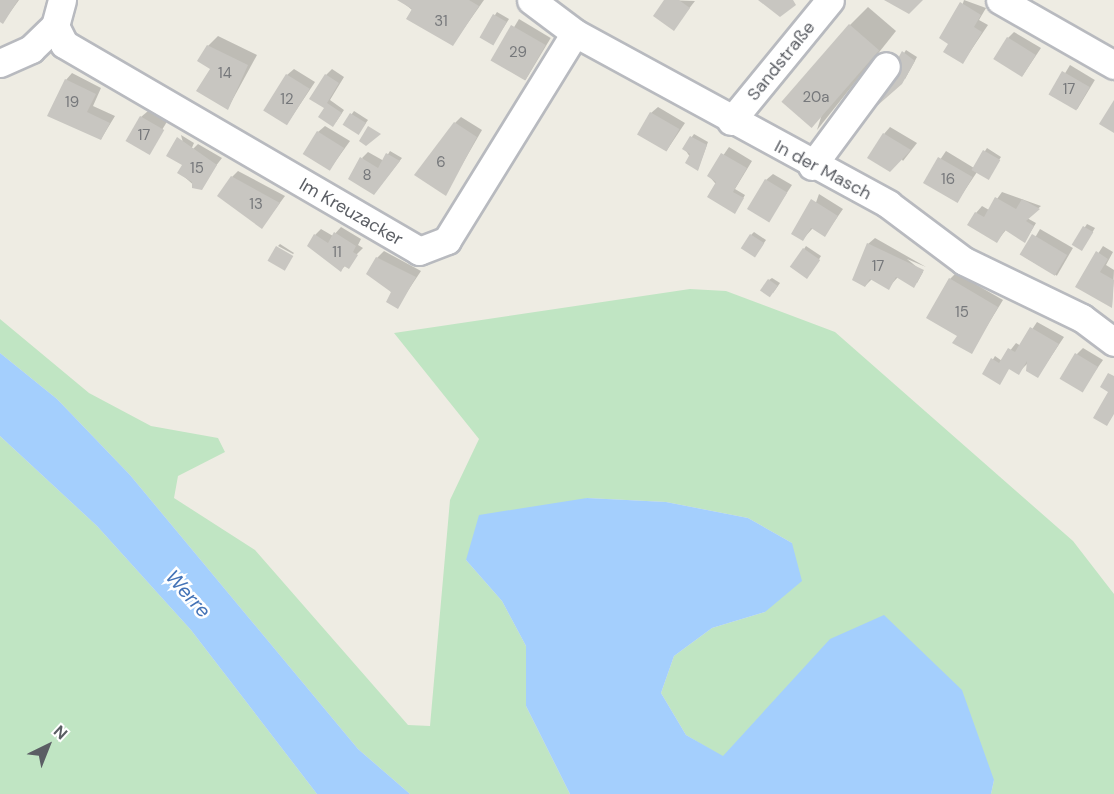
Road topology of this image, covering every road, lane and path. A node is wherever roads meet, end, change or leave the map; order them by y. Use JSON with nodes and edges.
{"nodes":[{"id":1,"x":62,"y":0,"type":"edge"},
{"id":2,"x":531,"y":0,"type":"edge"},
{"id":3,"x":830,"y":0,"type":"edge"},
{"id":4,"x":1000,"y":0,"type":"edge"},
{"id":5,"x":55,"y":26,"type":"junction"},
{"id":6,"x":575,"y":33,"type":"junction"},
{"id":7,"x":0,"y":63,"type":"edge"},
{"id":8,"x":1114,"y":65,"type":"edge"},
{"id":9,"x":886,"y":66,"type":"dead end"},
{"id":10,"x":731,"y":121,"type":"junction"},
{"id":11,"x":812,"y":166,"type":"junction"},
{"id":12,"x":1114,"y":342,"type":"edge"}],
"edges":[{"from":1,"to":5,"type":"street"},
{"from":2,"to":6,"type":"street","name":"In der Masch"},
{"from":3,"to":10,"type":"street","name":"Sandstraße"},
{"from":4,"to":8,"type":"street"},
{"from":5,"to":6,"type":"street","name":"Im Kreuzacker"},
{"from":5,"to":7,"type":"street"},
{"from":6,"to":10,"type":"street","name":"In der Masch"},
{"from":9,"to":11,"type":"street"},
{"from":10,"to":11,"type":"street","name":"In der Masch"},
{"from":11,"to":12,"type":"street","name":"In der Masch"}]}
